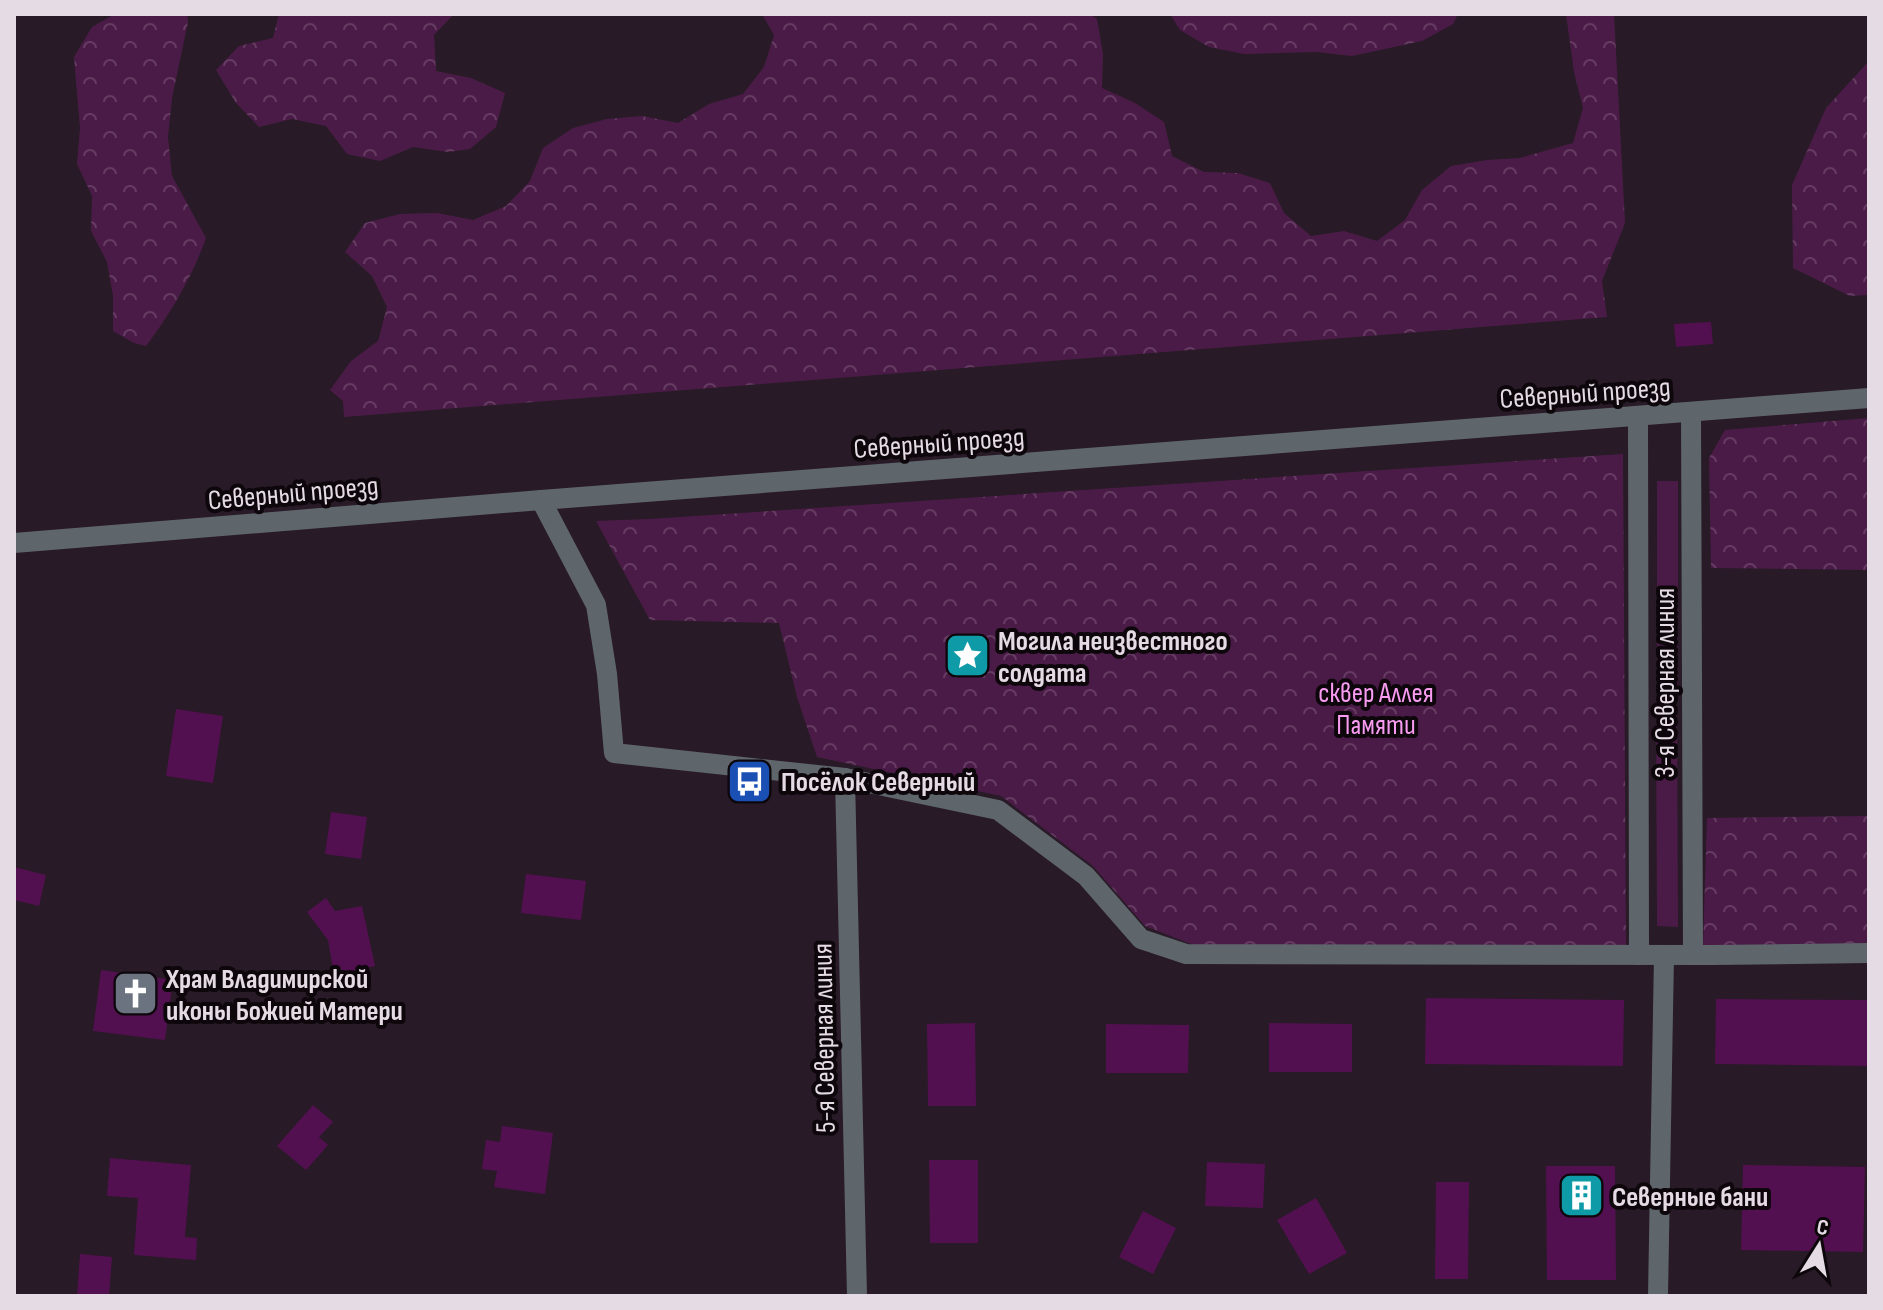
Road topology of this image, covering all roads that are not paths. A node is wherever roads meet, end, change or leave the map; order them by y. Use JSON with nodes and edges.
{"nodes":[{"id":1,"x":1869,"y":398,"type":"edge"},
{"id":2,"x":1691,"y":412,"type":"junction"},
{"id":3,"x":1638,"y":416,"type":"junction"},
{"id":4,"x":541,"y":500,"type":"junction"},
{"id":5,"x":14,"y":543,"type":"edge"},
{"id":6,"x":845,"y":778,"type":"junction"},
{"id":7,"x":1869,"y":953,"type":"edge"},
{"id":8,"x":1639,"y":955,"type":"junction"},
{"id":9,"x":1664,"y":955,"type":"junction"},
{"id":10,"x":1693,"y":955,"type":"junction"},
{"id":11,"x":857,"y":1296,"type":"edge"},
{"id":12,"x":1658,"y":1296,"type":"edge"}],
"edges":[{"from":1,"to":2,"type":"street","name":"Северный проезд"},
{"from":2,"to":3,"type":"street","name":"Северный проезд"},
{"from":2,"to":10,"type":"street","name":"3-я Северная линия"},
{"from":3,"to":4,"type":"street","name":"Северный проезд"},
{"from":3,"to":8,"type":"street","name":"3-я Северная линия"},
{"from":4,"to":5,"type":"street","name":"Северный проезд"},
{"from":4,"to":6,"type":"street"},
{"from":6,"to":8,"type":"street"},
{"from":6,"to":11,"type":"street","name":"5-я Северная линия"},
{"from":7,"to":10,"type":"street"},
{"from":8,"to":9,"type":"street"},
{"from":9,"to":10,"type":"street"},
{"from":9,"to":12,"type":"street"}]}
